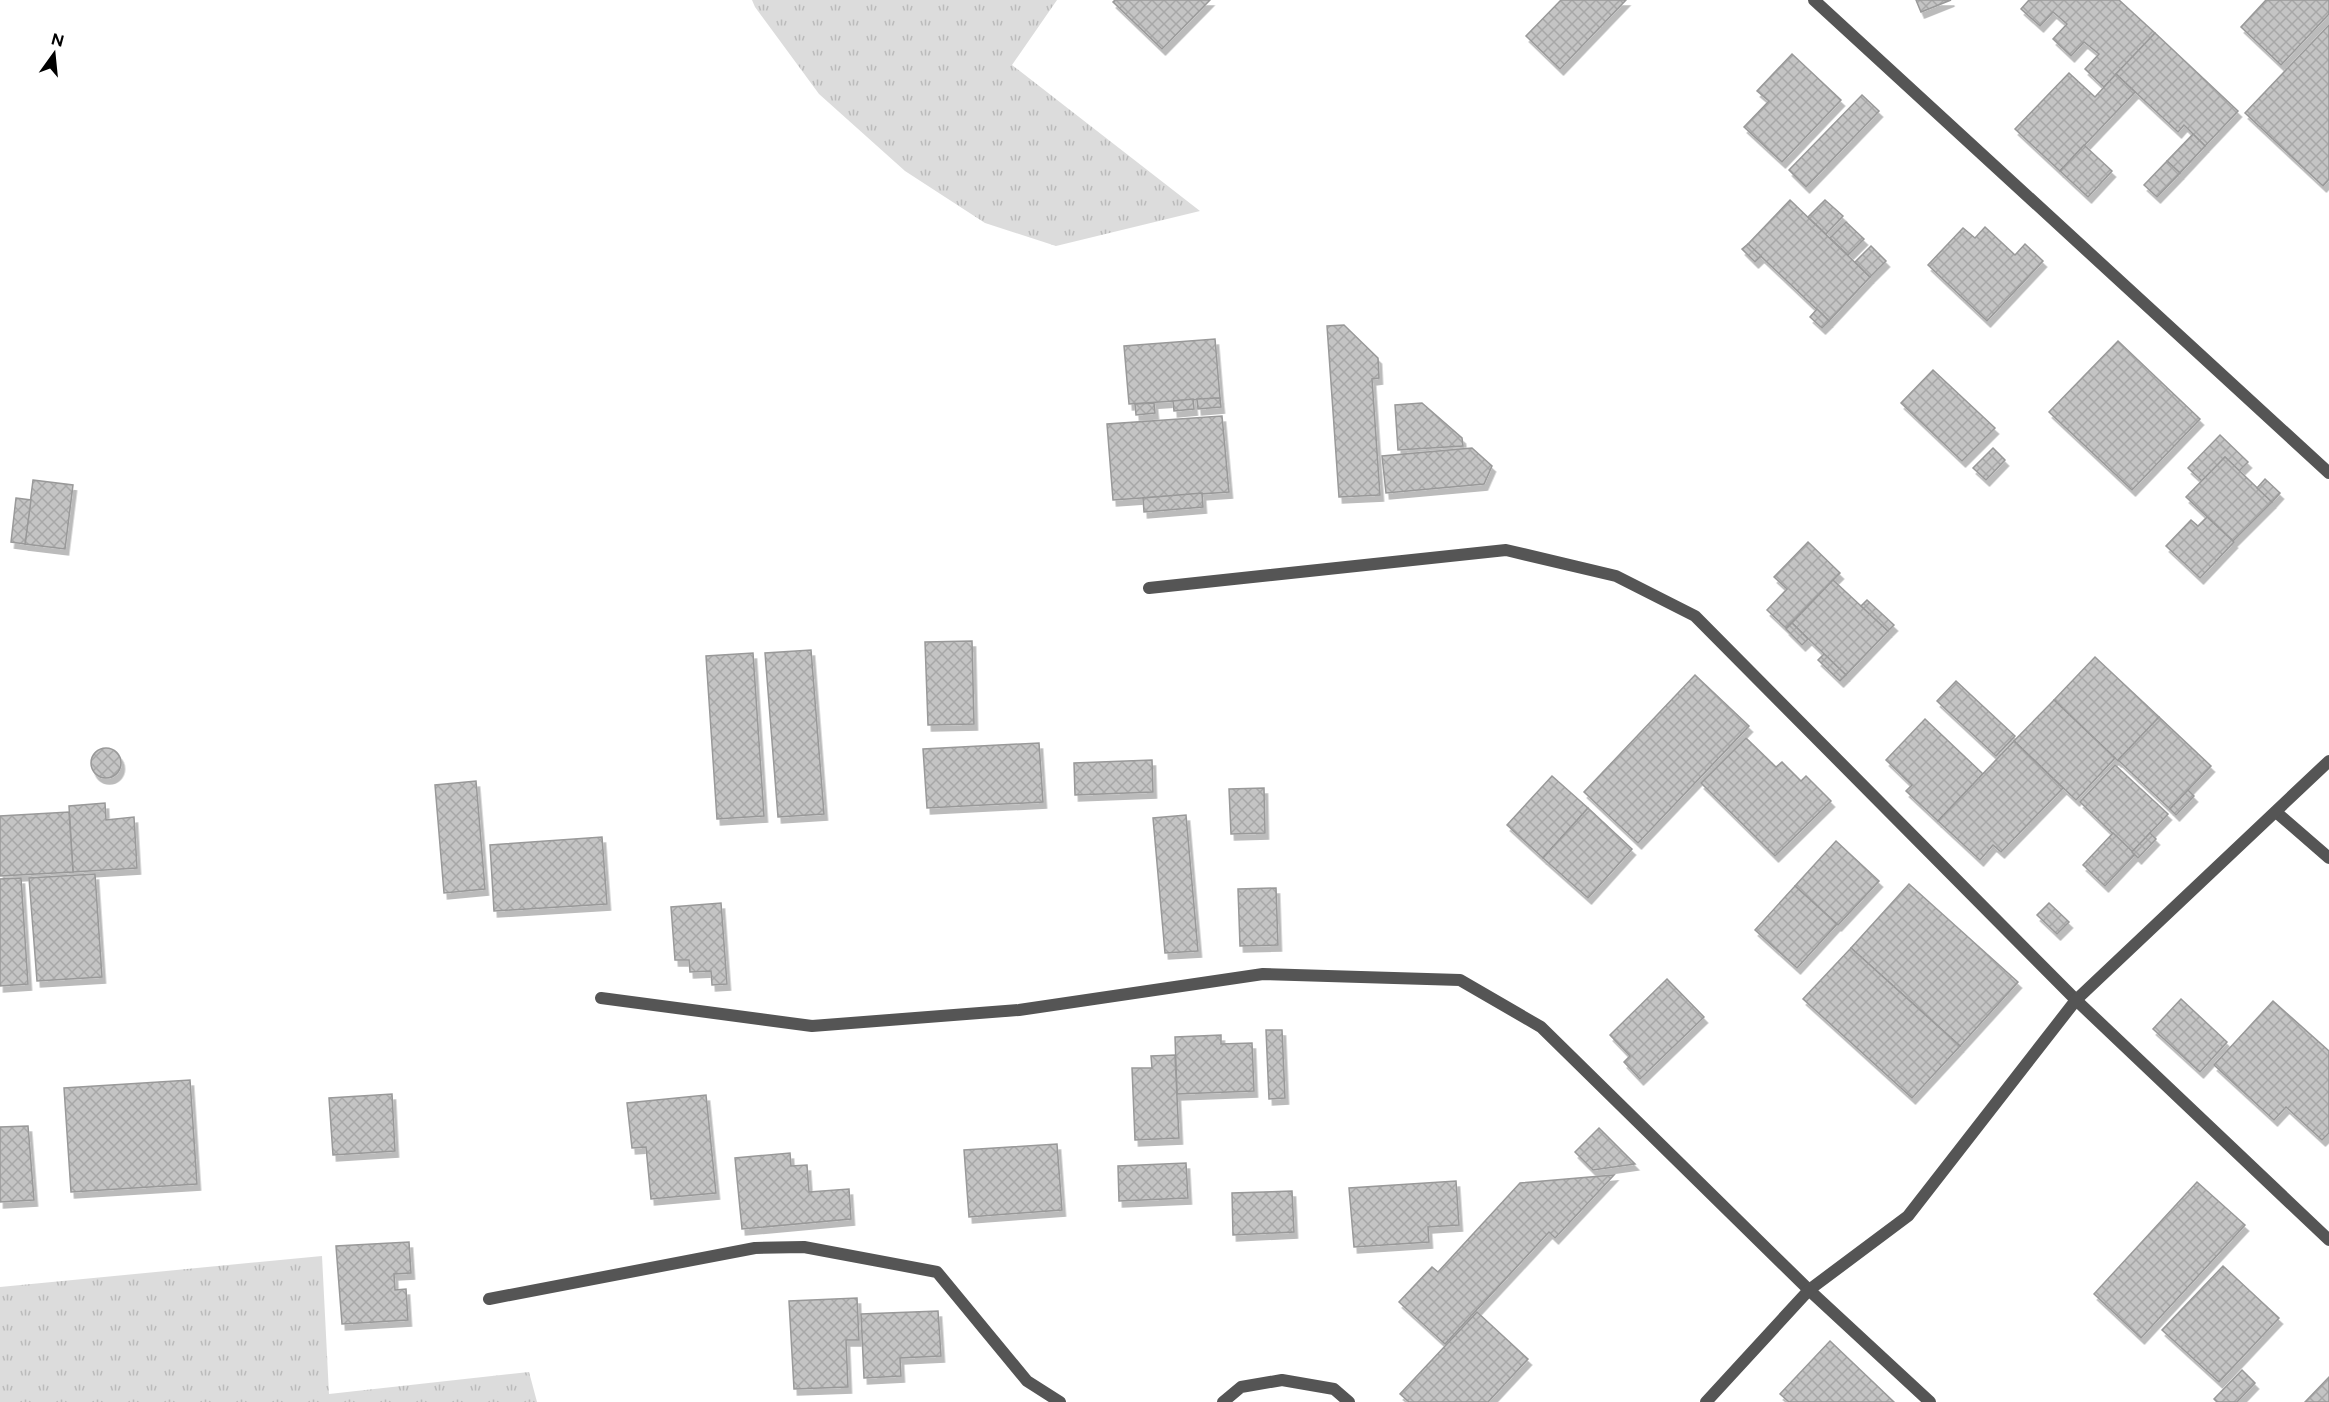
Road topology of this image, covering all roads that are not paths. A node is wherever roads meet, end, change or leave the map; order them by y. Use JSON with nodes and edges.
{"nodes":[{"id":1,"x":1814,"y":0,"type":"edge"},
{"id":2,"x":2329,"y":472,"type":"edge"},
{"id":3,"x":1149,"y":588,"type":"dead end"},
{"id":4,"x":2329,"y":760,"type":"edge"},
{"id":5,"x":2276,"y":812,"type":"junction"},
{"id":6,"x":2329,"y":858,"type":"edge"},
{"id":7,"x":601,"y":998,"type":"dead end"},
{"id":8,"x":2076,"y":1000,"type":"junction"},
{"id":9,"x":2329,"y":1240,"type":"edge"},
{"id":10,"x":1809,"y":1290,"type":"junction"},
{"id":11,"x":489,"y":1299,"type":"dead end"},
{"id":12,"x":1060,"y":1402,"type":"edge"},
{"id":13,"x":1223,"y":1402,"type":"edge"},
{"id":14,"x":1349,"y":1402,"type":"edge"},
{"id":15,"x":1706,"y":1402,"type":"edge"},
{"id":16,"x":1930,"y":1402,"type":"edge"}],
"edges":[{"from":1,"to":2,"type":"street"},
{"from":3,"to":8,"type":"street"},
{"from":4,"to":5,"type":"street"},
{"from":5,"to":6,"type":"street"},
{"from":5,"to":8,"type":"street"},
{"from":7,"to":10,"type":"street"},
{"from":8,"to":9,"type":"street"},
{"from":8,"to":10,"type":"street"},
{"from":10,"to":15,"type":"street"},
{"from":10,"to":16,"type":"street"},
{"from":11,"to":12,"type":"street"},
{"from":13,"to":14,"type":"street"}]}
